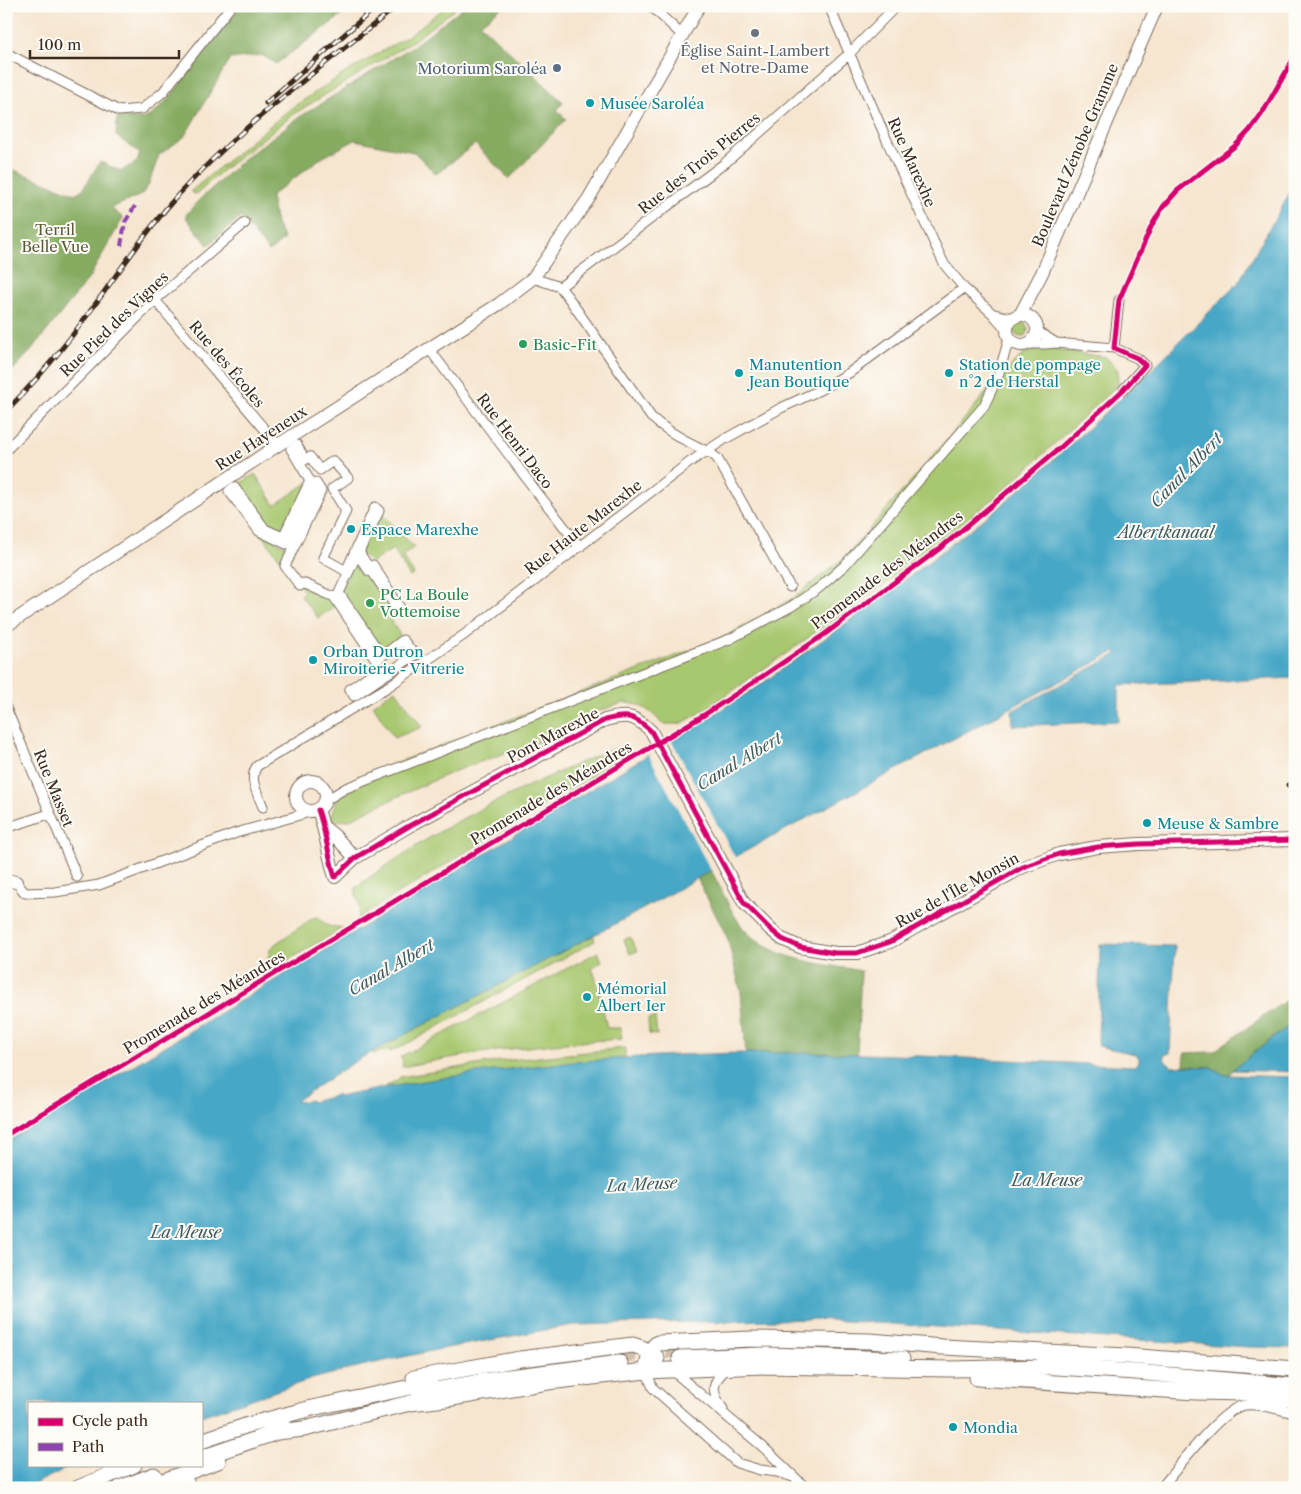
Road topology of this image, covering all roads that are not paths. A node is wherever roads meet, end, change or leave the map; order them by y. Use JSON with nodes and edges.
{"nodes":[{"id":1,"x":231,"y":6,"type":"edge"},
{"id":2,"x":651,"y":6,"type":"edge"},
{"id":3,"x":699,"y":6,"type":"edge"},
{"id":4,"x":829,"y":6,"type":"edge"},
{"id":5,"x":896,"y":6,"type":"edge"},
{"id":6,"x":1157,"y":6,"type":"edge"},
{"id":7,"x":682,"y":35,"type":"junction"},
{"id":8,"x":6,"y":53,"type":"edge"},
{"id":9,"x":850,"y":53,"type":"junction"},
{"id":10,"x":245,"y":223,"type":"dead end"},
{"id":11,"x":533,"y":278,"type":"junction"},
{"id":12,"x":560,"y":287,"type":"junction"},
{"id":13,"x":964,"y":288,"type":"junction"},
{"id":14,"x":155,"y":300,"type":"junction"},
{"id":15,"x":1119,"y":300,"type":"dead end"},
{"id":16,"x":1012,"y":325,"type":"junction"},
{"id":17,"x":1037,"y":332,"type":"junction"},
{"id":18,"x":1056,"y":343,"type":"junction"},
{"id":19,"x":1028,"y":344,"type":"junction"},
{"id":20,"x":1114,"y":348,"type":"junction"},
{"id":21,"x":430,"y":350,"type":"junction"},
{"id":22,"x":1123,"y":390,"type":"dead end"},
{"id":23,"x":278,"y":445,"type":"junction"},
{"id":24,"x":296,"y":445,"type":"joint"},
{"id":25,"x":6,"y":450,"type":"edge"},
{"id":26,"x":708,"y":450,"type":"junction"},
{"id":27,"x":580,"y":547,"type":"junction"},
{"id":28,"x":790,"y":587,"type":"dead end"},
{"id":29,"x":6,"y":626,"type":"edge"},
{"id":30,"x":6,"y":708,"type":"edge"},
{"id":31,"x":263,"y":807,"type":"dead end"},
{"id":32,"x":318,"y":807,"type":"junction"},
{"id":33,"x":49,"y":814,"type":"junction"},
{"id":34,"x":6,"y":828,"type":"edge"},
{"id":35,"x":325,"y":828,"type":"junction"},
{"id":36,"x":1295,"y":840,"type":"edge"},
{"id":37,"x":355,"y":858,"type":"junction"},
{"id":38,"x":727,"y":870,"type":"joint"},
{"id":39,"x":76,"y":878,"type":"dead end"},
{"id":40,"x":9,"y":882,"type":"edge"},
{"id":41,"x":650,"y":1354,"type":"junction"},
{"id":42,"x":677,"y":1359,"type":"junction"},
{"id":43,"x":1295,"y":1360,"type":"edge"},
{"id":44,"x":1191,"y":1361,"type":"junction"},
{"id":45,"x":729,"y":1366,"type":"junction"},
{"id":46,"x":1048,"y":1367,"type":"junction"},
{"id":47,"x":878,"y":1369,"type":"junction"},
{"id":48,"x":1295,"y":1369,"type":"edge"},
{"id":49,"x":646,"y":1371,"type":"junction"},
{"id":50,"x":1295,"y":1376,"type":"edge"},
{"id":51,"x":1295,"y":1386,"type":"edge"},
{"id":52,"x":446,"y":1399,"type":"junction"},
{"id":53,"x":1295,"y":1400,"type":"edge"},
{"id":54,"x":334,"y":1403,"type":"junction"},
{"id":55,"x":1295,"y":1413,"type":"edge"},
{"id":56,"x":729,"y":1418,"type":"junction"},
{"id":57,"x":278,"y":1432,"type":"junction"},
{"id":58,"x":202,"y":1441,"type":"edge"},
{"id":59,"x":202,"y":1458,"type":"edge"},
{"id":60,"x":202,"y":1464,"type":"edge"},
{"id":61,"x":132,"y":1466,"type":"edge"},
{"id":62,"x":183,"y":1469,"type":"edge"},
{"id":63,"x":794,"y":1477,"type":"junction"},
{"id":64,"x":78,"y":1488,"type":"edge"},
{"id":65,"x":120,"y":1488,"type":"edge"},
{"id":66,"x":144,"y":1488,"type":"edge"},
{"id":67,"x":191,"y":1488,"type":"edge"},
{"id":68,"x":806,"y":1488,"type":"edge"},
{"id":69,"x":1160,"y":1488,"type":"edge"}],
"edges":[{"from":1,"to":8,"type":"street"},
{"from":2,"to":7,"type":"street"},
{"from":3,"to":7,"type":"street","name":"Rue Hayeneux"},
{"from":4,"to":9,"type":"street","name":"Rue Marexhe"},
{"from":5,"to":9,"type":"street","name":"Rue des Trois Pierres"},
{"from":6,"to":16,"type":"street","name":"Boulevard Zénobe Gramme"},
{"from":7,"to":11,"type":"street","name":"Rue Hayeneux"},
{"from":9,"to":12,"type":"street","name":"Rue des Trois Pierres"},
{"from":9,"to":13,"type":"street","name":"Rue Marexhe"},
{"from":10,"to":14,"type":"street","name":"Rue Pied des Vignes"},
{"from":11,"to":12,"type":"street"},
{"from":11,"to":21,"type":"street","name":"Rue Hayeneux"},
{"from":12,"to":26,"type":"street"},
{"from":13,"to":16,"type":"street","name":"Rue Marexhe"},
{"from":13,"to":26,"type":"street","name":"Rue Haute Marexhe"},
{"from":14,"to":23,"type":"street","name":"Rue des Écoles"},
{"from":14,"to":25,"type":"street","name":"Rue Pied des Vignes"},
{"from":15,"to":20,"type":"street"},
{"from":16,"to":17,"type":"street"},
{"from":16,"to":19,"type":"street"},
{"from":16,"to":32,"type":"street"},
{"from":17,"to":18,"type":"street"},
{"from":17,"to":19,"type":"street"},
{"from":18,"to":19,"type":"street"},
{"from":18,"to":20,"type":"street"},
{"from":20,"to":22,"type":"street"},
{"from":21,"to":23,"type":"street","name":"Rue Hayeneux"},
{"from":21,"to":27,"type":"street","name":"Rue Henri Daco"},
{"from":23,"to":29,"type":"street","name":"Rue Hayeneux"},
{"from":24,"to":24,"type":"street"},
{"from":26,"to":27,"type":"street","name":"Rue Haute Marexhe"},
{"from":26,"to":28,"type":"street"},
{"from":27,"to":31,"type":"street","name":"Rue Haute Marexhe"},
{"from":30,"to":33,"type":"street","name":"Rue Masset"},
{"from":32,"to":35,"type":"street"},
{"from":32,"to":40,"type":"street"},
{"from":33,"to":34,"type":"street"},
{"from":33,"to":39,"type":"street","name":"Rue Masset"},
{"from":35,"to":37,"type":"street"},
{"from":35,"to":37,"type":"street","name":"Pont Marexhe"},
{"from":36,"to":38,"type":"street","name":"Rue de l'Île Monsin"},
{"from":37,"to":38,"type":"street","name":"Pont Marexhe"},
{"from":41,"to":42,"type":"main road"},
{"from":41,"to":44,"type":"main road"},
{"from":41,"to":49,"type":"main road"},
{"from":41,"to":54,"type":"main road"},
{"from":42,"to":45,"type":"main road"},
{"from":42,"to":46,"type":"main road"},
{"from":42,"to":49,"type":"main road"},
{"from":42,"to":50,"type":"main road"},
{"from":42,"to":56,"type":"street"},
{"from":43,"to":44,"type":"main road"},
{"from":44,"to":48,"type":"main road"},
{"from":45,"to":47,"type":"main road"},
{"from":45,"to":56,"type":"street"},
{"from":46,"to":47,"type":"main road"},
{"from":46,"to":51,"type":"main road"},
{"from":47,"to":53,"type":"main road"},
{"from":49,"to":52,"type":"main road"},
{"from":49,"to":63,"type":"street"},
{"from":52,"to":57,"type":"main road"},
{"from":52,"to":60,"type":"main road"},
{"from":54,"to":57,"type":"main road"},
{"from":54,"to":58,"type":"main road"},
{"from":55,"to":69,"type":"street"},
{"from":56,"to":63,"type":"street"},
{"from":57,"to":59,"type":"main road"},
{"from":61,"to":64,"type":"main road"},
{"from":62,"to":65,"type":"main road"},
{"from":62,"to":66,"type":"main road"},
{"from":62,"to":67,"type":"street"},
{"from":63,"to":68,"type":"street"}]}
